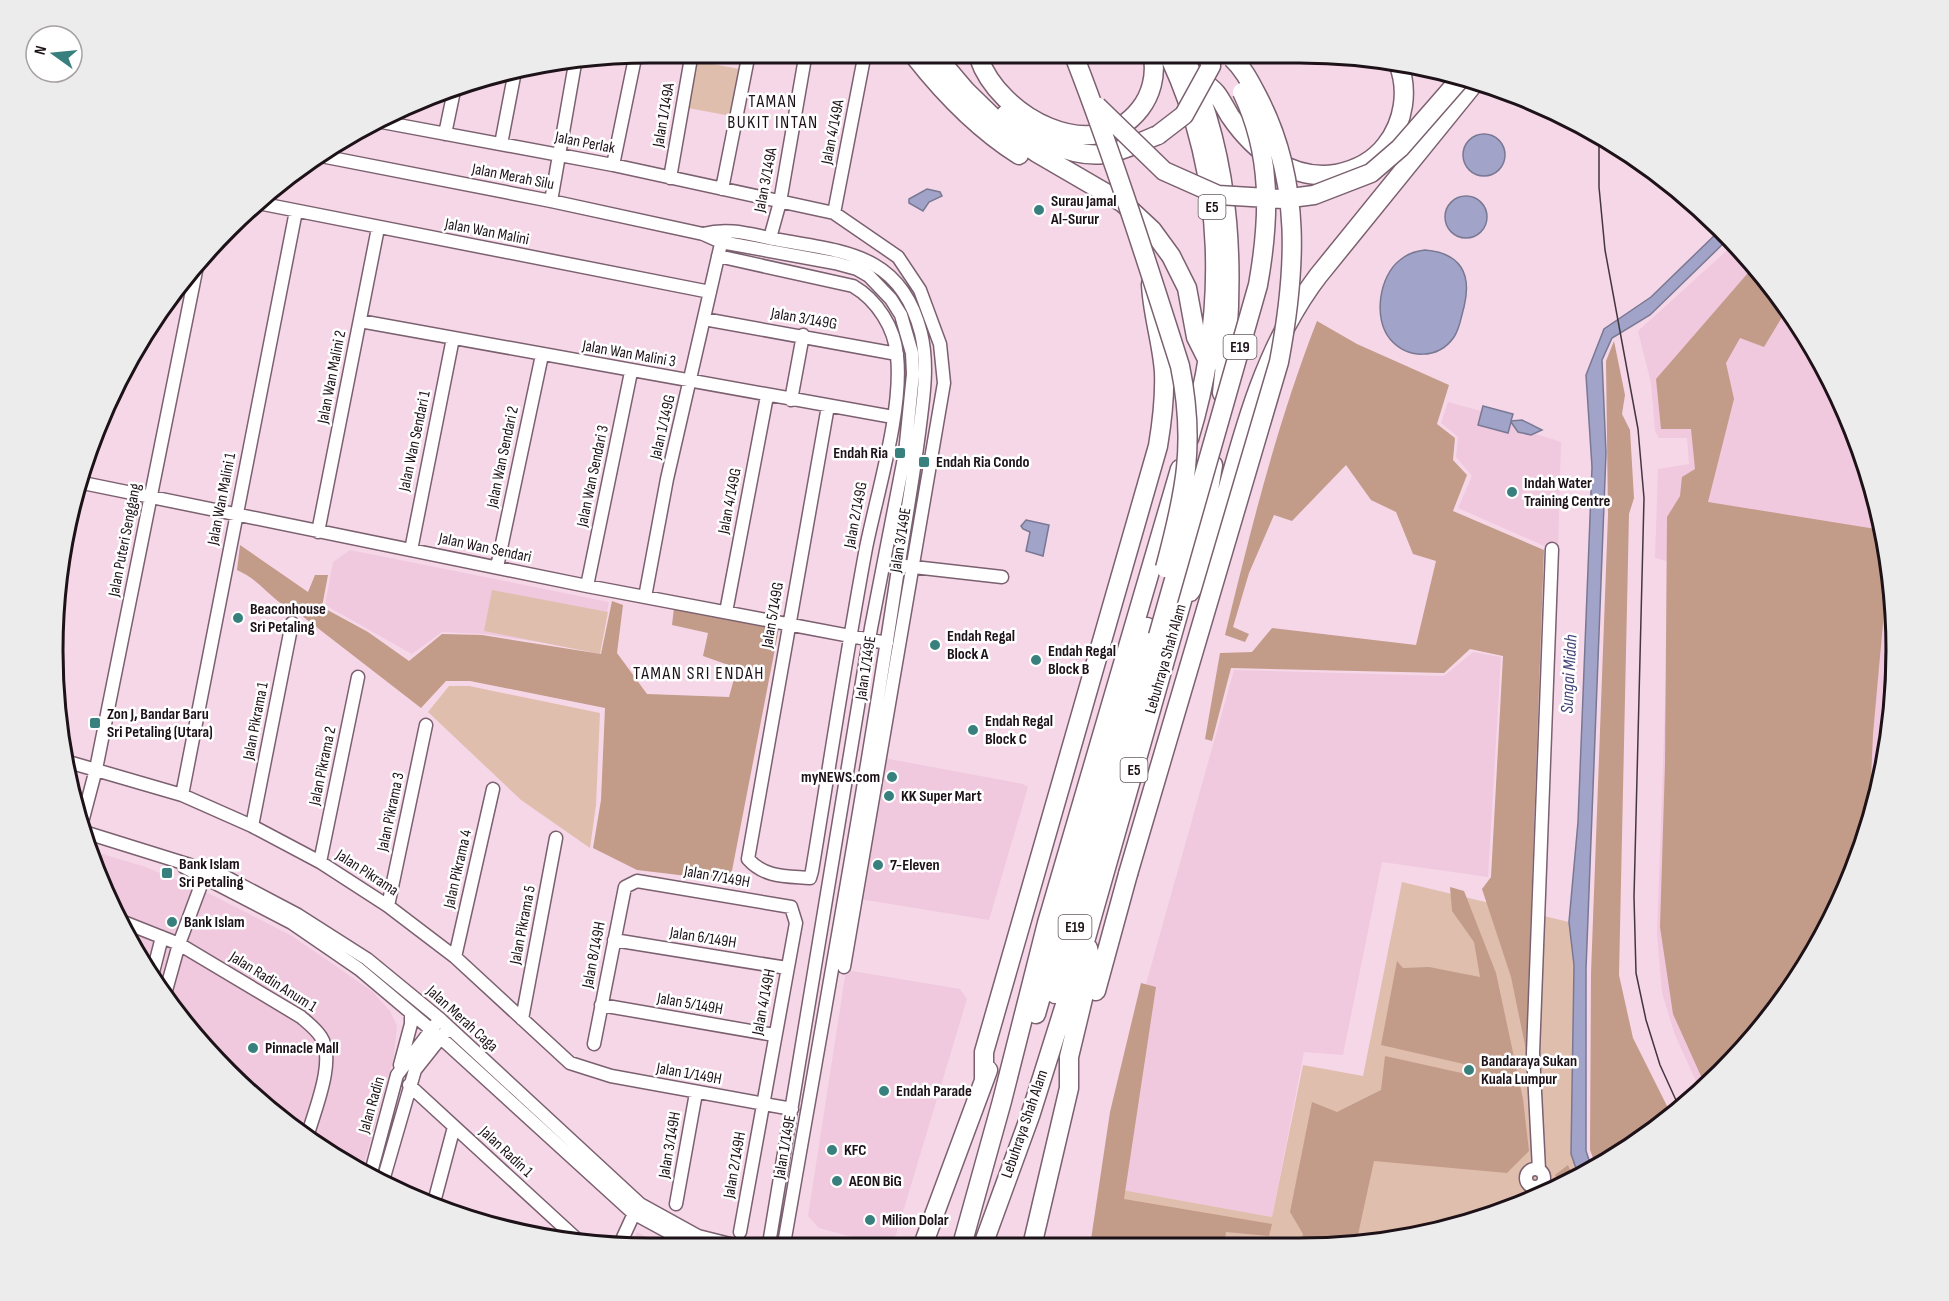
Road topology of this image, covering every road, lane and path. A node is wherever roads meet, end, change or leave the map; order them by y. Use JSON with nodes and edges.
{"nodes":[{"id":1,"x":633,"y":63,"type":"edge"},
{"id":2,"x":690,"y":63,"type":"edge"},
{"id":3,"x":747,"y":63,"type":"edge"},
{"id":4,"x":804,"y":63,"type":"edge"},
{"id":5,"x":863,"y":63,"type":"edge"},
{"id":6,"x":920,"y":63,"type":"edge"},
{"id":7,"x":942,"y":63,"type":"edge"},
{"id":8,"x":958,"y":63,"type":"edge"},
{"id":9,"x":981,"y":63,"type":"edge"},
{"id":10,"x":1077,"y":63,"type":"edge"},
{"id":11,"x":1154,"y":63,"type":"edge"},
{"id":12,"x":1172,"y":63,"type":"edge"},
{"id":13,"x":1210,"y":63,"type":"edge"},
{"id":14,"x":1228,"y":63,"type":"edge"},
{"id":15,"x":1238,"y":63,"type":"edge"},
{"id":16,"x":1189,"y":66,"type":"edge"},
{"id":17,"x":574,"y":68,"type":"edge"},
{"id":18,"x":1401,"y":72,"type":"edge"},
{"id":19,"x":513,"y":79,"type":"edge"},
{"id":20,"x":1456,"y":85,"type":"edge"},
{"id":21,"x":1470,"y":89,"type":"edge"},
{"id":22,"x":453,"y":98,"type":"edge"},
{"id":23,"x":1095,"y":104,"type":"junction"},
{"id":24,"x":395,"y":122,"type":"edge"},
{"id":25,"x":445,"y":134,"type":"junction"},
{"id":26,"x":501,"y":144,"type":"junction"},
{"id":27,"x":558,"y":155,"type":"junction"},
{"id":28,"x":331,"y":158,"type":"edge"},
{"id":29,"x":613,"y":165,"type":"junction"},
{"id":30,"x":670,"y":178,"type":"junction"},
{"id":31,"x":1098,"y":188,"type":"junction"},
{"id":32,"x":722,"y":189,"type":"junction"},
{"id":33,"x":551,"y":201,"type":"junction"},
{"id":34,"x":780,"y":202,"type":"junction"},
{"id":35,"x":268,"y":205,"type":"edge"},
{"id":36,"x":296,"y":211,"type":"junction"},
{"id":37,"x":834,"y":213,"type":"junction"},
{"id":38,"x":378,"y":228,"type":"junction"},
{"id":39,"x":722,"y":235,"type":"junction"},
{"id":40,"x":770,"y":238,"type":"junction"},
{"id":41,"x":718,"y":256,"type":"junction"},
{"id":42,"x":1150,"y":279,"type":"junction"},
{"id":43,"x":194,"y":281,"type":"edge"},
{"id":44,"x":710,"y":292,"type":"junction"},
{"id":45,"x":704,"y":319,"type":"junction"},
{"id":46,"x":360,"y":321,"type":"junction"},
{"id":47,"x":803,"y":335,"type":"junction"},
{"id":48,"x":453,"y":338,"type":"junction"},
{"id":49,"x":897,"y":354,"type":"junction"},
{"id":50,"x":542,"y":355,"type":"junction"},
{"id":51,"x":1209,"y":363,"type":"junction"},
{"id":52,"x":631,"y":372,"type":"junction"},
{"id":53,"x":690,"y":381,"type":"junction"},
{"id":54,"x":767,"y":396,"type":"junction"},
{"id":55,"x":791,"y":400,"type":"junction"},
{"id":56,"x":828,"y":406,"type":"junction"},
{"id":57,"x":893,"y":417,"type":"junction"},
{"id":58,"x":87,"y":484,"type":"edge"},
{"id":59,"x":151,"y":496,"type":"junction"},
{"id":60,"x":235,"y":516,"type":"junction"},
{"id":61,"x":318,"y":532,"type":"junction"},
{"id":62,"x":1552,"y":549,"type":"dead end"},
{"id":63,"x":411,"y":550,"type":"junction"},
{"id":64,"x":882,"y":562,"type":"junction"},
{"id":65,"x":898,"y":565,"type":"junction"},
{"id":66,"x":497,"y":567,"type":"junction"},
{"id":67,"x":913,"y":568,"type":"junction"},
{"id":68,"x":1002,"y":577,"type":"dead end"},
{"id":69,"x":587,"y":586,"type":"junction"},
{"id":70,"x":645,"y":597,"type":"junction"},
{"id":71,"x":1182,"y":602,"type":"junction"},
{"id":72,"x":726,"y":612,"type":"junction"},
{"id":73,"x":292,"y":623,"type":"dead end"},
{"id":74,"x":788,"y":624,"type":"junction"},
{"id":75,"x":1153,"y":632,"type":"junction"},
{"id":76,"x":850,"y":636,"type":"junction"},
{"id":77,"x":869,"y":639,"type":"junction"},
{"id":78,"x":887,"y":643,"type":"junction"},
{"id":79,"x":358,"y":677,"type":"dead end"},
{"id":80,"x":426,"y":725,"type":"dead end"},
{"id":81,"x":74,"y":763,"type":"edge"},
{"id":82,"x":96,"y":769,"type":"junction"},
{"id":83,"x":493,"y":789,"type":"dead end"},
{"id":84,"x":182,"y":795,"type":"junction"},
{"id":85,"x":85,"y":810,"type":"edge"},
{"id":86,"x":252,"y":826,"type":"junction"},
{"id":87,"x":93,"y":834,"type":"edge"},
{"id":88,"x":556,"y":838,"type":"dead end"},
{"id":89,"x":320,"y":861,"type":"junction"},
{"id":90,"x":206,"y":873,"type":"junction"},
{"id":91,"x":785,"y":876,"type":"joint"},
{"id":92,"x":637,"y":881,"type":"joint"},
{"id":93,"x":388,"y":906,"type":"junction"},
{"id":94,"x":792,"y":907,"type":"joint"},
{"id":95,"x":1047,"y":922,"type":"junction"},
{"id":96,"x":132,"y":925,"type":"edge"},
{"id":97,"x":162,"y":937,"type":"junction"},
{"id":98,"x":1086,"y":938,"type":"junction"},
{"id":99,"x":614,"y":940,"type":"junction"},
{"id":100,"x":184,"y":947,"type":"junction"},
{"id":101,"x":454,"y":957,"type":"junction"},
{"id":102,"x":155,"y":965,"type":"edge"},
{"id":103,"x":844,"y":967,"type":"dead end"},
{"id":104,"x":787,"y":968,"type":"junction"},
{"id":105,"x":168,"y":986,"type":"edge"},
{"id":106,"x":601,"y":1005,"type":"junction"},
{"id":107,"x":411,"y":1013,"type":"junction"},
{"id":108,"x":522,"y":1019,"type":"junction"},
{"id":109,"x":440,"y":1029,"type":"junction"},
{"id":110,"x":774,"y":1035,"type":"junction"},
{"id":111,"x":594,"y":1044,"type":"dead end"},
{"id":112,"x":581,"y":1068,"type":"joint"},
{"id":113,"x":397,"y":1075,"type":"junction"},
{"id":114,"x":984,"y":1081,"type":"junction"},
{"id":115,"x":409,"y":1084,"type":"junction"},
{"id":116,"x":1069,"y":1088,"type":"junction"},
{"id":117,"x":696,"y":1093,"type":"junction"},
{"id":118,"x":1002,"y":1101,"type":"junction"},
{"id":119,"x":762,"y":1103,"type":"junction"},
{"id":120,"x":792,"y":1109,"type":"junction"},
{"id":121,"x":454,"y":1127,"type":"junction"},
{"id":122,"x":309,"y":1129,"type":"edge"},
{"id":123,"x":372,"y":1167,"type":"edge"},
{"id":124,"x":385,"y":1174,"type":"edge"},
{"id":125,"x":1547,"y":1182,"type":"edge"},
{"id":126,"x":435,"y":1197,"type":"edge"},
{"id":127,"x":676,"y":1204,"type":"dead end"},
{"id":128,"x":637,"y":1208,"type":"junction"},
{"id":129,"x":991,"y":1218,"type":"junction"},
{"id":130,"x":788,"y":1222,"type":"junction"},
{"id":131,"x":569,"y":1232,"type":"edge"},
{"id":132,"x":740,"y":1232,"type":"dead end"},
{"id":133,"x":623,"y":1237,"type":"edge"},
{"id":134,"x":926,"y":1237,"type":"edge"},
{"id":135,"x":681,"y":1238,"type":"edge"},
{"id":136,"x":706,"y":1238,"type":"edge"},
{"id":137,"x":770,"y":1238,"type":"edge"},
{"id":138,"x":785,"y":1238,"type":"edge"},
{"id":139,"x":789,"y":1238,"type":"edge"},
{"id":140,"x":964,"y":1238,"type":"edge"},
{"id":141,"x":985,"y":1238,"type":"edge"},
{"id":142,"x":1034,"y":1238,"type":"edge"}],
"edges":[{"from":1,"to":29,"type":"street"},
{"from":2,"to":30,"type":"street","name":"Jalan 1/149A"},
{"from":3,"to":32,"type":"street"},
{"from":4,"to":34,"type":"street","name":"Jalan 3/149A"},
{"from":5,"to":37,"type":"street","name":"Jalan 4/149A"},
{"from":6,"to":31,"type":"highway"},
{"from":7,"to":31,"type":"highway"},
{"from":8,"to":13,"type":"highway","bridge":true},
{"from":9,"to":11,"type":"highway"},
{"from":10,"to":23,"type":"highway","number":"E19","bridge":true},
{"from":12,"to":51,"type":"highway","number":"E5"},
{"from":14,"to":75,"type":"highway","number":"E19","bridge":true},
{"from":15,"to":116,"type":"highway","bridge":true},
{"from":16,"to":18,"type":"highway"},
{"from":16,"to":71,"type":"highway","name":"Lebuhraya Shah Alam","number":"E5"},
{"from":17,"to":27,"type":"street"},
{"from":19,"to":26,"type":"street"},
{"from":20,"to":23,"type":"highway","bridge":true},
{"from":21,"to":71,"type":"highway"},
{"from":22,"to":25,"type":"street"},
{"from":23,"to":42,"type":"highway","number":"E19","bridge":true},
{"from":24,"to":25,"type":"street","name":"Jalan Perlak"},
{"from":25,"to":26,"type":"street","name":"Jalan Perlak"},
{"from":26,"to":27,"type":"street","name":"Jalan Perlak"},
{"from":27,"to":29,"type":"street","name":"Jalan Perlak"},
{"from":27,"to":33,"type":"street"},
{"from":28,"to":33,"type":"street","name":"Jalan Merah Silu"},
{"from":29,"to":30,"type":"street","name":"Jalan Perlak"},
{"from":30,"to":32,"type":"street","name":"Jalan Perlak"},
{"from":31,"to":51,"type":"highway"},
{"from":32,"to":34,"type":"street","name":"Jalan Perlak"},
{"from":33,"to":39,"type":"street","name":"Jalan Merah Silu"},
{"from":34,"to":37,"type":"street","name":"Jalan 3/149E"},
{"from":34,"to":40,"type":"street","name":"Jalan 3/149A"},
{"from":35,"to":36,"type":"street","name":"Jalan Wan Malini"},
{"from":36,"to":38,"type":"street","name":"Jalan Wan Malini"},
{"from":36,"to":60,"type":"street","name":"Jalan Wan Malini 1"},
{"from":37,"to":67,"type":"street","name":"Jalan 3/149E"},
{"from":38,"to":44,"type":"street","name":"Jalan Wan Malini"},
{"from":38,"to":46,"type":"street","name":"Jalan Wan Malini 2"},
{"from":39,"to":40,"type":"street","name":"Jalan 1/149E"},
{"from":39,"to":41,"type":"street","name":"Jalan 1/149G"},
{"from":39,"to":64,"type":"street","name":"Jalan 1/149E"},
{"from":40,"to":65,"type":"street","name":"Jalan 1/149E"},
{"from":41,"to":44,"type":"street","name":"Jalan 1/149G"},
{"from":41,"to":49,"type":"street","name":"Jalan 2/149G"},
{"from":42,"to":75,"type":"highway","number":"E19","bridge":true},
{"from":42,"to":114,"type":"highway"},
{"from":43,"to":59,"type":"street","name":"Jalan Puteri Senggang"},
{"from":44,"to":45,"type":"street","name":"Jalan 1/149G"},
{"from":45,"to":47,"type":"street","name":"Jalan 3/149G"},
{"from":45,"to":53,"type":"street","name":"Jalan 1/149G"},
{"from":46,"to":48,"type":"street","name":"Jalan Wan Malini 3"},
{"from":46,"to":61,"type":"street","name":"Jalan Wan Malini 2"},
{"from":47,"to":49,"type":"street","name":"Jalan 3/149G"},
{"from":47,"to":55,"type":"street"},
{"from":48,"to":50,"type":"street","name":"Jalan Wan Malini 3"},
{"from":48,"to":63,"type":"street","name":"Jalan Wan Sendari 1"},
{"from":49,"to":57,"type":"street","name":"Jalan 2/149G"},
{"from":50,"to":52,"type":"street","name":"Jalan Wan Malini 3"},
{"from":50,"to":66,"type":"street","name":"Jalan Wan Sendari 2"},
{"from":51,"to":95,"type":"highway","number":"E5"},
{"from":52,"to":53,"type":"street","name":"Jalan Wan Malini 3"},
{"from":52,"to":69,"type":"street","name":"Jalan Wan Sendari 3"},
{"from":53,"to":54,"type":"street","name":"Jalan Wan Malini 3"},
{"from":53,"to":70,"type":"street","name":"Jalan 1/149G"},
{"from":54,"to":55,"type":"street","name":"Jalan Wan Malini 3"},
{"from":54,"to":72,"type":"street","name":"Jalan 4/149G"},
{"from":55,"to":56,"type":"street","name":"Jalan Wan Malini 3"},
{"from":56,"to":57,"type":"street","name":"Jalan Wan Malini 3"},
{"from":56,"to":74,"type":"street","name":"Jalan 5/149G"},
{"from":57,"to":76,"type":"street","name":"Jalan 2/149G"},
{"from":58,"to":59,"type":"street","name":"Jalan Wan Sendari"},
{"from":59,"to":60,"type":"street","name":"Jalan Wan Sendari"},
{"from":59,"to":82,"type":"street","name":"Jalan Puteri Senggang"},
{"from":60,"to":61,"type":"street","name":"Jalan Wan Sendari"},
{"from":60,"to":84,"type":"street","name":"Jalan Wan Malini 1"},
{"from":61,"to":63,"type":"street","name":"Jalan Wan Sendari"},
{"from":62,"to":125,"type":"street"},
{"from":63,"to":66,"type":"street","name":"Jalan Wan Sendari"},
{"from":64,"to":65,"type":"street"},
{"from":64,"to":77,"type":"street","name":"Jalan 1/149E"},
{"from":65,"to":67,"type":"street"},
{"from":65,"to":78,"type":"street","name":"Jalan 1/149E"},
{"from":66,"to":69,"type":"street","name":"Jalan Wan Sendari"},
{"from":67,"to":68,"type":"street"},
{"from":67,"to":103,"type":"street","name":"Jalan 3/149E"},
{"from":69,"to":70,"type":"street","name":"Jalan Wan Sendari"},
{"from":70,"to":72,"type":"street","name":"Jalan Wan Sendari"},
{"from":71,"to":98,"type":"highway","name":"Lebuhraya Shah Alam","number":"E5"},
{"from":72,"to":74,"type":"street","name":"Jalan Wan Sendari"},
{"from":73,"to":86,"type":"street","name":"Jalan Pikrama 1"},
{"from":74,"to":76,"type":"street","name":"Jalan Wan Sendari"},
{"from":74,"to":91,"type":"street","name":"Jalan 5/149G"},
{"from":75,"to":118,"type":"highway","number":"E19"},
{"from":75,"to":129,"type":"highway","number":"E19"},
{"from":76,"to":77,"type":"street","name":"Jalan Wan Sendari"},
{"from":76,"to":91,"type":"street","name":"Jalan 2/149G"},
{"from":77,"to":78,"type":"street","name":"Jalan Wan Sendari"},
{"from":77,"to":120,"type":"street","name":"Jalan 1/149E"},
{"from":78,"to":130,"type":"street","name":"Jalan 1/149E"},
{"from":79,"to":89,"type":"street","name":"Jalan Pikrama 2"},
{"from":80,"to":93,"type":"street","name":"Jalan Pikrama 3"},
{"from":81,"to":82,"type":"street","name":"Jalan Pikrama"},
{"from":82,"to":84,"type":"street","name":"Jalan Pikrama"},
{"from":82,"to":85,"type":"street","name":"Jalan Puteri Senggang"},
{"from":83,"to":101,"type":"street","name":"Jalan Pikrama 4"},
{"from":84,"to":86,"type":"street","name":"Jalan Pikrama"},
{"from":86,"to":89,"type":"street","name":"Jalan Pikrama"},
{"from":87,"to":90,"type":"street","name":"Jalan Merah Caga"},
{"from":88,"to":108,"type":"street","name":"Jalan Pikrama 5"},
{"from":89,"to":93,"type":"street","name":"Jalan Pikrama"},
{"from":90,"to":100,"type":"street"},
{"from":90,"to":107,"type":"street","name":"Jalan Merah Caga"},
{"from":90,"to":109,"type":"street","name":"Jalan Merah Caga"},
{"from":92,"to":94,"type":"street","name":"Jalan 7/149H"},
{"from":92,"to":99,"type":"street","name":"Jalan 8/149H"},
{"from":93,"to":101,"type":"street","name":"Jalan Pikrama"},
{"from":94,"to":104,"type":"street","name":"Jalan 4/149H"},
{"from":95,"to":114,"type":"highway"},
{"from":95,"to":118,"type":"highway","number":"E5"},
{"from":96,"to":97,"type":"street","name":"Jalan Radin Anum 1"},
{"from":97,"to":100,"type":"street","name":"Jalan Radin Anum 1"},
{"from":97,"to":102,"type":"street"},
{"from":98,"to":116,"type":"highway"},
{"from":98,"to":129,"type":"highway","name":"Lebuhraya Shah Alam","number":"E5"},
{"from":99,"to":104,"type":"street","name":"Jalan 6/149H"},
{"from":99,"to":106,"type":"street","name":"Jalan 8/149H"},
{"from":100,"to":105,"type":"street"},
{"from":100,"to":122,"type":"street","name":"Jalan Radin Anum 1"},
{"from":101,"to":108,"type":"street","name":"Jalan Pikrama"},
{"from":104,"to":110,"type":"street","name":"Jalan 4/149H"},
{"from":106,"to":110,"type":"street","name":"Jalan 5/149H"},
{"from":106,"to":111,"type":"street","name":"Jalan 8/149H"},
{"from":107,"to":109,"type":"street","name":"Jalan Merah Caga"},
{"from":107,"to":113,"type":"street"},
{"from":108,"to":112,"type":"street","name":"Jalan Pikrama"},
{"from":109,"to":113,"type":"street","name":"Jalan Radin"},
{"from":109,"to":115,"type":"street","name":"Jalan Radin"},
{"from":109,"to":128,"type":"street","name":"Jalan Merah Caga"},
{"from":110,"to":119,"type":"street","name":"Jalan 4/149H"},
{"from":112,"to":117,"type":"street","name":"Jalan 1/149H"},
{"from":113,"to":123,"type":"street","name":"Jalan Radin"},
{"from":114,"to":134,"type":"highway"},
{"from":115,"to":121,"type":"street","name":"Jalan Radin 1"},
{"from":115,"to":124,"type":"street","name":"Jalan Radin"},
{"from":116,"to":142,"type":"highway"},
{"from":117,"to":119,"type":"street","name":"Jalan 1/149H"},
{"from":117,"to":127,"type":"street","name":"Jalan 3/149H"},
{"from":118,"to":140,"type":"highway","name":"Lebuhraya Shah Alam","number":"E5"},
{"from":119,"to":120,"type":"street","name":"Jalan 1/149H"},
{"from":119,"to":132,"type":"street","name":"Jalan 2/149H"},
{"from":120,"to":137,"type":"street","name":"Jalan 1/149E"},
{"from":121,"to":126,"type":"street"},
{"from":121,"to":131,"type":"street","name":"Jalan Radin 1"},
{"from":128,"to":133,"type":"street"},
{"from":128,"to":135,"type":"street","name":"Jalan Merah Caga"},
{"from":128,"to":136,"type":"street","name":"Jalan Merah Caga"},
{"from":129,"to":141,"type":"highway","name":"Lebuhraya Shah Alam","number":"E5"},
{"from":130,"to":138,"type":"street","name":"Jalan 1/149E"},
{"from":130,"to":139,"type":"street"}]}
